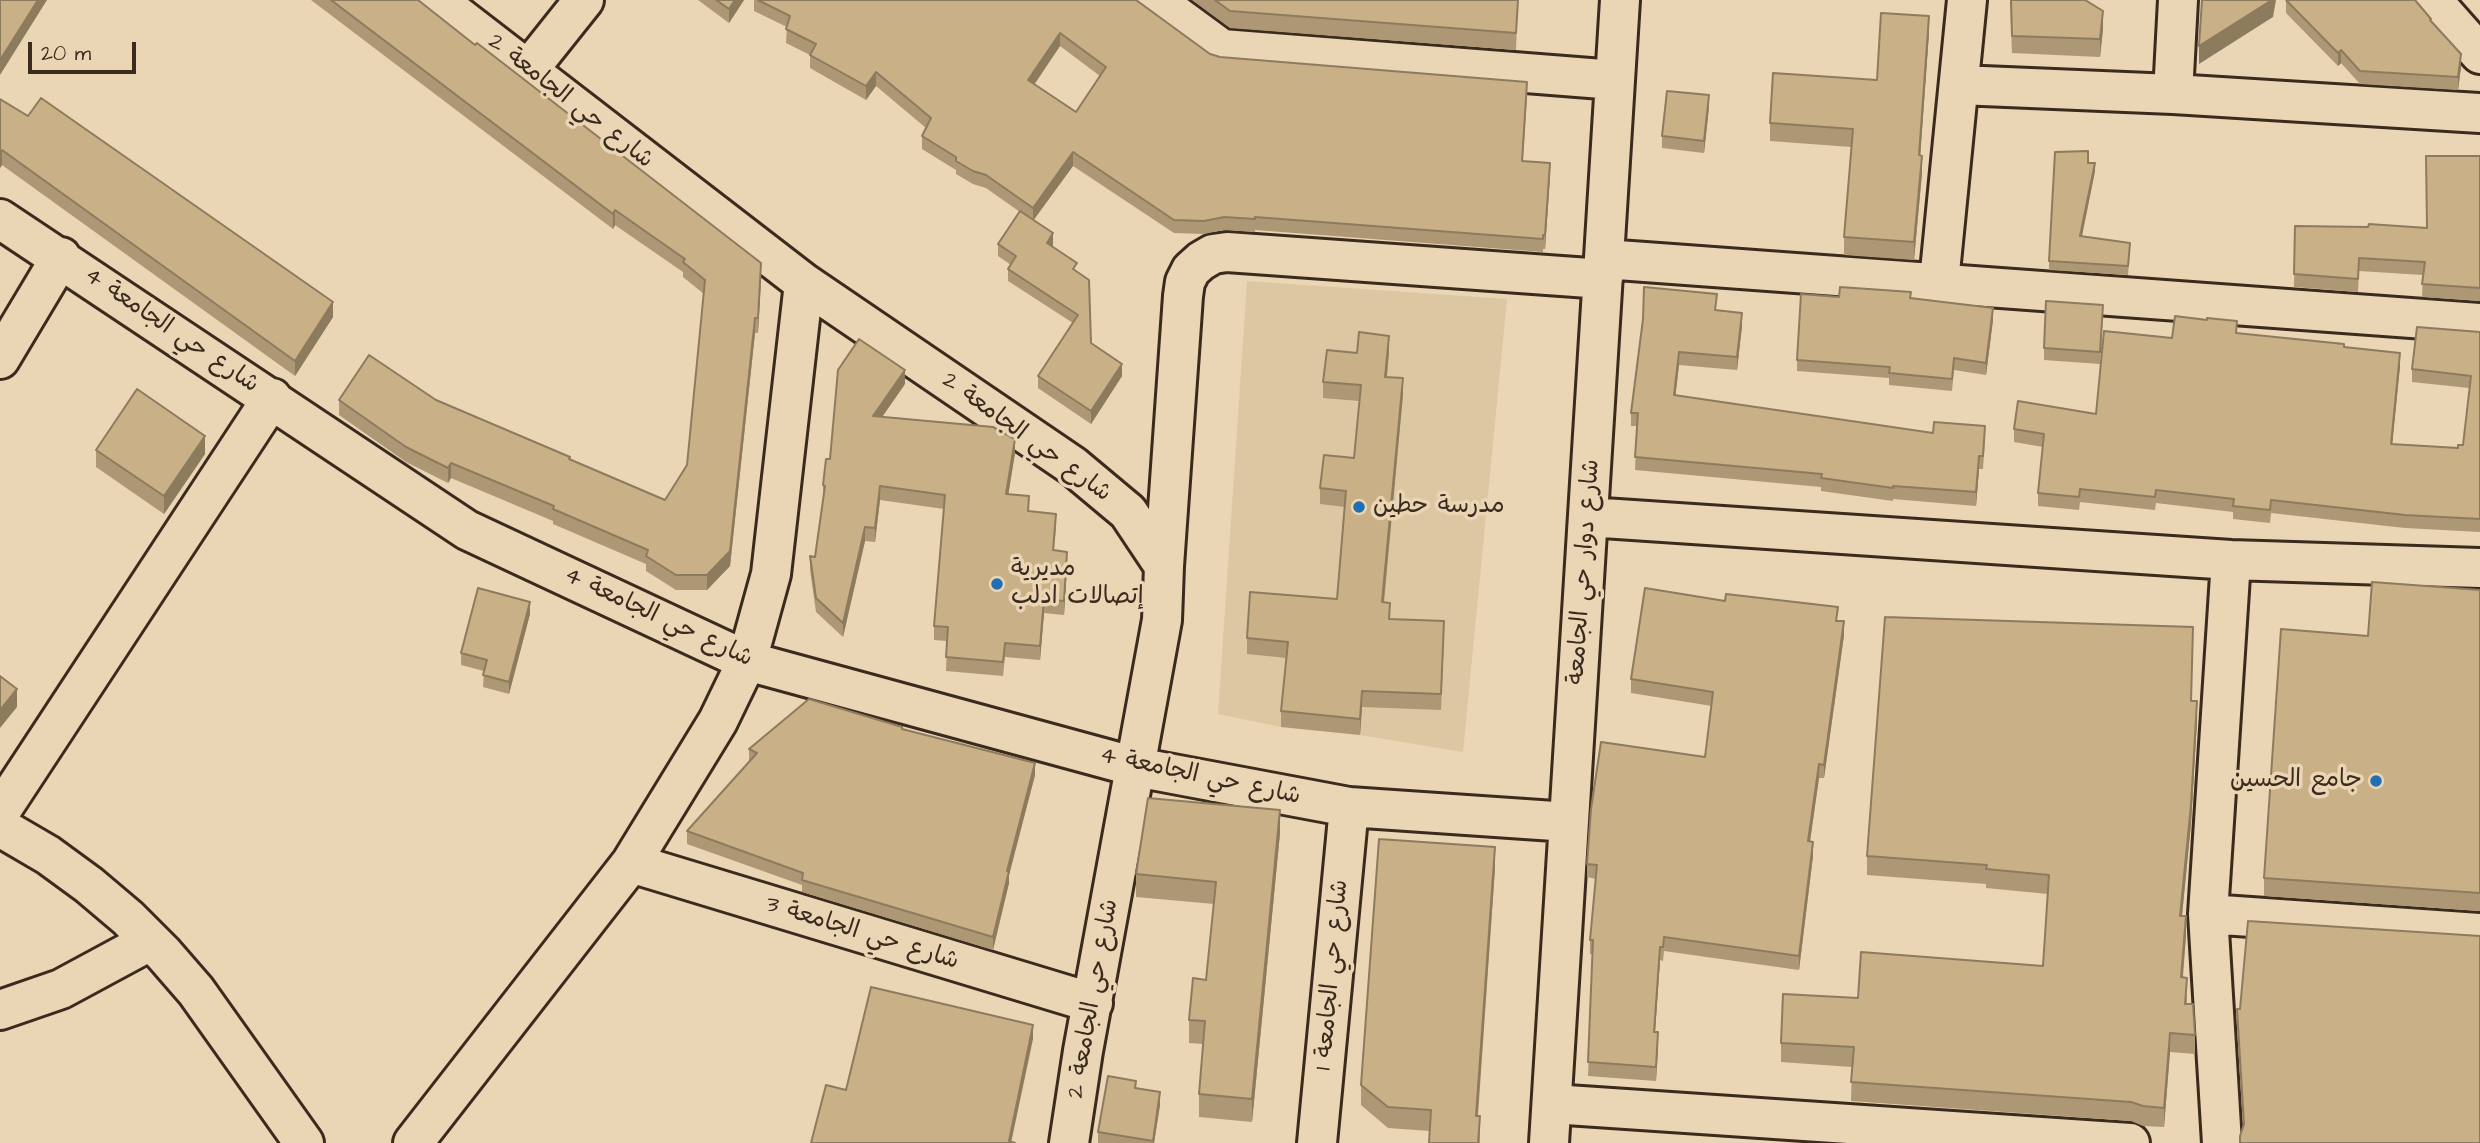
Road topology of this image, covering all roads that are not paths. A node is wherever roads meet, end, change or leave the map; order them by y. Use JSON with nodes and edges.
{"nodes":[{"id":1,"x":438,"y":0,"type":"edge"},
{"id":2,"x":584,"y":0,"type":"edge"},
{"id":3,"x":1155,"y":0,"type":"edge"},
{"id":4,"x":1620,"y":0,"type":"edge"},
{"id":5,"x":1967,"y":0,"type":"edge"},
{"id":6,"x":2178,"y":0,"type":"edge"},
{"id":7,"x":2432,"y":0,"type":"edge"},
{"id":8,"x":2480,"y":54,"type":"edge"},
{"id":9,"x":529,"y":69,"type":"junction"},
{"id":10,"x":1615,"y":80,"type":"junction"},
{"id":11,"x":1959,"y":85,"type":"junction"},
{"id":12,"x":2173,"y":94,"type":"junction"},
{"id":13,"x":2480,"y":113,"type":"edge"},
{"id":14,"x":0,"y":219,"type":"edge"},
{"id":15,"x":61,"y":257,"type":"junction"},
{"id":16,"x":1603,"y":269,"type":"junction"},
{"id":17,"x":1939,"y":282,"type":"junction"},
{"id":18,"x":804,"y":283,"type":"junction"},
{"id":19,"x":2480,"y":323,"type":"edge"},
{"id":20,"x":0,"y":359,"type":"edge"},
{"id":21,"x":272,"y":398,"type":"junction"},
{"id":22,"x":1588,"y":517,"type":"junction"},
{"id":23,"x":2231,"y":560,"type":"junction"},
{"id":24,"x":1164,"y":566,"type":"junction"},
{"id":25,"x":2480,"y":568,"type":"edge"},
{"id":26,"x":747,"y":662,"type":"junction"},
{"id":27,"x":1136,"y":767,"type":"junction"},
{"id":28,"x":1349,"y":807,"type":"junction"},
{"id":29,"x":0,"y":812,"type":"edge"},
{"id":30,"x":1569,"y":822,"type":"junction"},
{"id":31,"x":0,"y":827,"type":"edge"},
{"id":32,"x":631,"y":863,"type":"junction"},
{"id":33,"x":2208,"y":914,"type":"junction"},
{"id":34,"x":2480,"y":933,"type":"edge"},
{"id":35,"x":150,"y":941,"type":"junction"},
{"id":36,"x":1093,"y":1003,"type":"junction"},
{"id":37,"x":0,"y":1010,"type":"edge"},
{"id":38,"x":1552,"y":1104,"type":"junction"},
{"id":39,"x":304,"y":1143,"type":"edge"},
{"id":40,"x":413,"y":1143,"type":"edge"},
{"id":41,"x":1069,"y":1143,"type":"edge"},
{"id":42,"x":1317,"y":1143,"type":"edge"},
{"id":43,"x":1549,"y":1143,"type":"edge"},
{"id":44,"x":2130,"y":1143,"type":"edge"},
{"id":45,"x":2222,"y":1143,"type":"edge"}],
"edges":[{"from":1,"to":9,"type":"street","name":"شارع حي الجامعة 2"},
{"from":2,"to":9,"type":"street"},
{"from":3,"to":10,"type":"street"},
{"from":4,"to":10,"type":"street","name":"شارع دوار حي الجامعة"},
{"from":5,"to":11,"type":"street"},
{"from":6,"to":12,"type":"street"},
{"from":7,"to":8,"type":"street"},
{"from":9,"to":18,"type":"street","name":"شارع حي الجامعة 2"},
{"from":10,"to":16,"type":"street","name":"شارع دوار حي الجامعة"},
{"from":11,"to":12,"type":"street"},
{"from":11,"to":17,"type":"street"},
{"from":12,"to":13,"type":"street"},
{"from":14,"to":15,"type":"street","name":"شارع حي الجامعة 4"},
{"from":15,"to":20,"type":"street"},
{"from":15,"to":21,"type":"street","name":"شارع حي الجامعة 4"},
{"from":16,"to":17,"type":"street"},
{"from":16,"to":22,"type":"street","name":"شارع دوار حي الجامعة"},
{"from":16,"to":24,"type":"street"},
{"from":17,"to":19,"type":"street"},
{"from":18,"to":24,"type":"street","name":"شارع حي الجامعة 2"},
{"from":18,"to":26,"type":"street"},
{"from":21,"to":26,"type":"street","name":"شارع حي الجامعة 4"},
{"from":21,"to":29,"type":"street"},
{"from":22,"to":23,"type":"street"},
{"from":22,"to":30,"type":"street","name":"شارع دوار حي الجامعة"},
{"from":23,"to":25,"type":"street"},
{"from":23,"to":33,"type":"street"},
{"from":24,"to":27,"type":"street","name":"شارع حي الجامعة 2"},
{"from":26,"to":27,"type":"street","name":"شارع حي الجامعة 4"},
{"from":26,"to":32,"type":"street"},
{"from":27,"to":28,"type":"street","name":"شارع حي الجامعة 4"},
{"from":27,"to":36,"type":"street","name":"شارع حي الجامعة 2"},
{"from":28,"to":30,"type":"street","name":"شارع حي الجامعة 4"},
{"from":28,"to":42,"type":"street","name":"شارع حي الجامعة 1"},
{"from":30,"to":38,"type":"street","name":"شارع دوار حي الجامعة"},
{"from":31,"to":35,"type":"street"},
{"from":32,"to":36,"type":"street","name":"شارع حي الجامعة 3"},
{"from":32,"to":40,"type":"street"},
{"from":33,"to":34,"type":"street"},
{"from":33,"to":45,"type":"street"},
{"from":35,"to":37,"type":"street"},
{"from":35,"to":39,"type":"street"},
{"from":36,"to":41,"type":"street","name":"شارع حي الجامعة 2"},
{"from":38,"to":43,"type":"street","name":"شارع دوار حي الجامعة"},
{"from":38,"to":44,"type":"street"}]}
